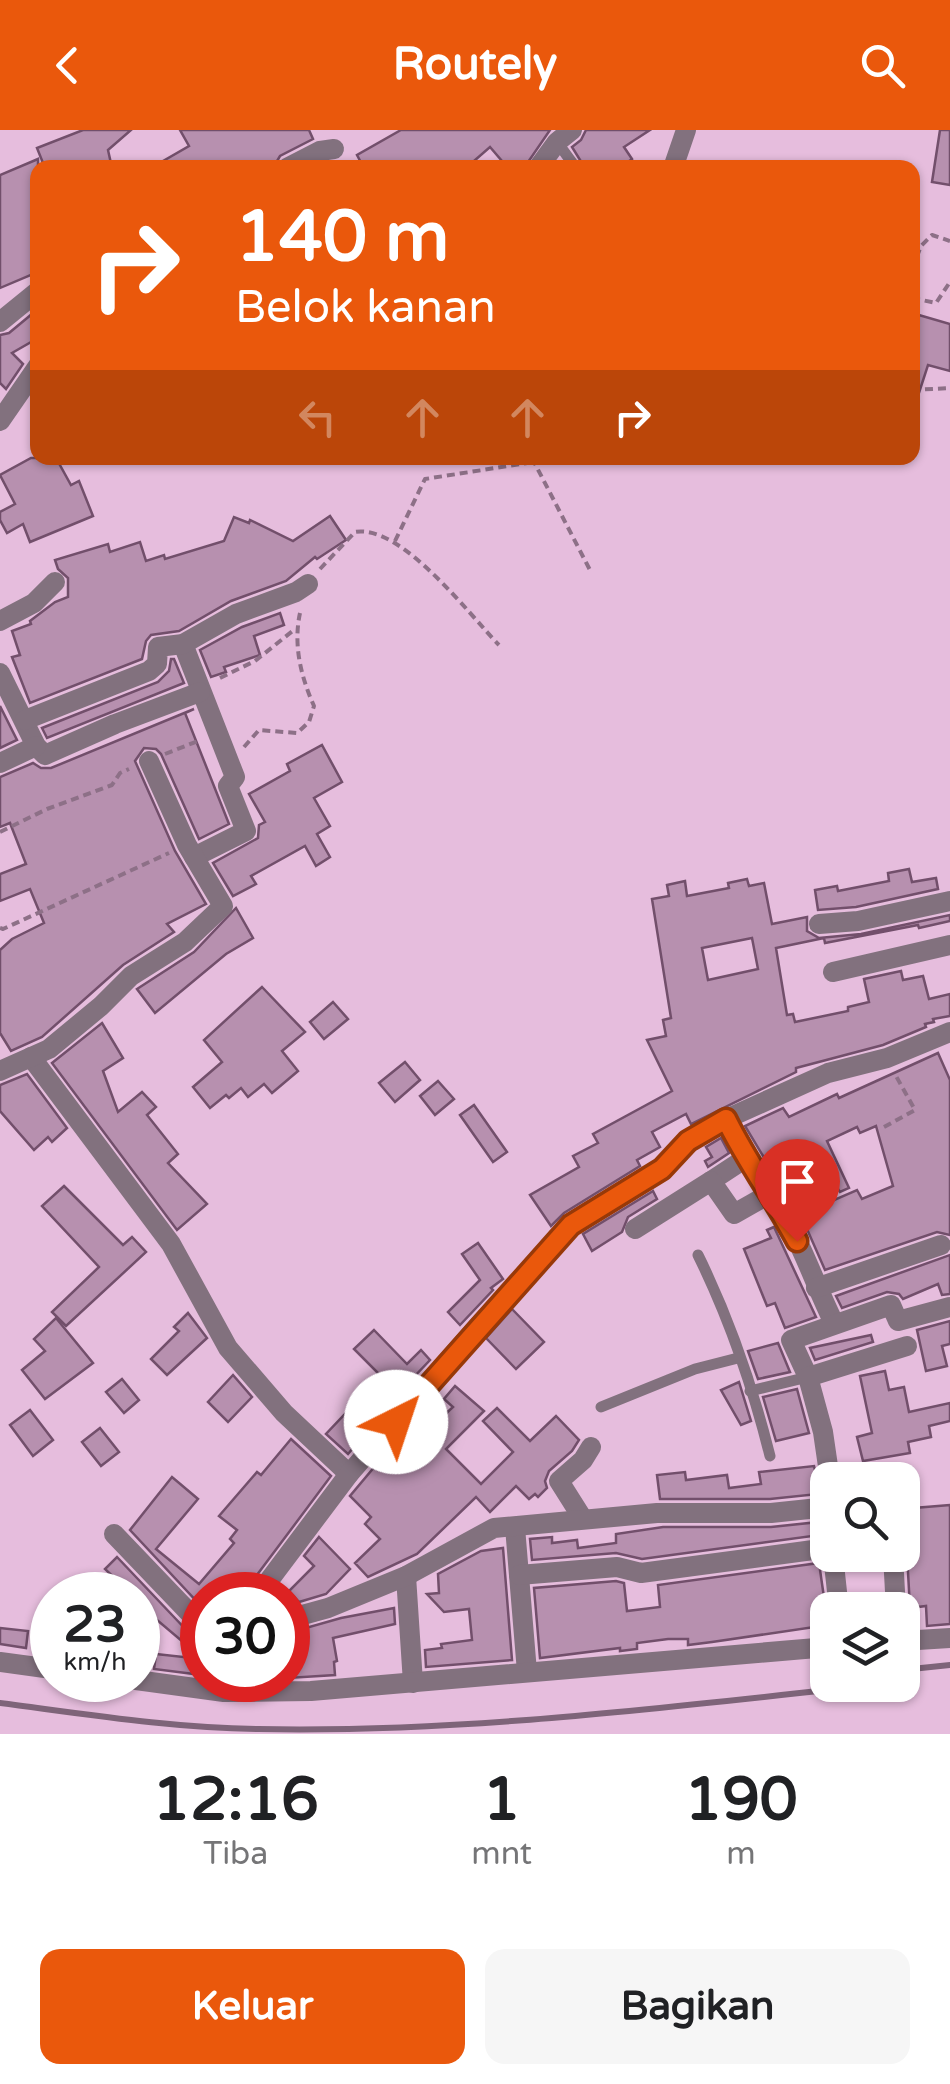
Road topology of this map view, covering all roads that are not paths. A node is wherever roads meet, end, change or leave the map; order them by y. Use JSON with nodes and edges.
{"nodes":[{"id":1,"x":686,"y":130,"type":"edge"},
{"id":2,"x":564,"y":136,"type":"edge"},
{"id":3,"x":334,"y":148,"type":"dead end"},
{"id":4,"x":303,"y":160,"type":"edge"},
{"id":5,"x":544,"y":160,"type":"edge"},
{"id":6,"x":573,"y":160,"type":"edge"},
{"id":7,"x":676,"y":160,"type":"edge"},
{"id":8,"x":30,"y":298,"type":"edge"},
{"id":9,"x":0,"y":322,"type":"edge"},
{"id":10,"x":30,"y":378,"type":"edge"},
{"id":11,"x":0,"y":421,"type":"edge"},
{"id":12,"x":56,"y":582,"type":"dead end"},
{"id":13,"x":308,"y":584,"type":"road end"},
{"id":14,"x":0,"y":620,"type":"edge"},
{"id":15,"x":183,"y":644,"type":"junction"},
{"id":16,"x":0,"y":673,"type":"edge"},
{"id":17,"x":200,"y":692,"type":"junction"},
{"id":18,"x":24,"y":720,"type":"junction"},
{"id":19,"x":36,"y":746,"type":"junction"},
{"id":20,"x":150,"y":761,"type":"road end"},
{"id":21,"x":0,"y":763,"type":"edge"},
{"id":22,"x":191,"y":851,"type":"junction"},
{"id":23,"x":950,"y":900,"type":"edge"},
{"id":24,"x":819,"y":924,"type":"dead end"},
{"id":25,"x":950,"y":945,"type":"edge"},
{"id":26,"x":833,"y":972,"type":"dead end"},
{"id":27,"x":950,"y":1032,"type":"edge"},
{"id":28,"x":31,"y":1057,"type":"junction"},
{"id":29,"x":0,"y":1071,"type":"edge"},
{"id":30,"x":726,"y":1119,"type":"junction"},
{"id":31,"x":746,"y":1158,"type":"junction"},
{"id":32,"x":711,"y":1181,"type":"junction"},
{"id":33,"x":771,"y":1193,"type":"junction"},
{"id":34,"x":635,"y":1228,"type":"dead end"},
{"id":35,"x":941,"y":1245,"type":"dead end"},
{"id":36,"x":698,"y":1255,"type":"dead end"},
{"id":37,"x":816,"y":1288,"type":"junction"},
{"id":38,"x":950,"y":1307,"type":"edge"},
{"id":39,"x":834,"y":1323,"type":"junction"},
{"id":40,"x":907,"y":1346,"type":"dead end"},
{"id":41,"x":738,"y":1358,"type":"junction"},
{"id":42,"x":808,"y":1377,"type":"junction"},
{"id":43,"x":750,"y":1390,"type":"junction"},
{"id":44,"x":600,"y":1407,"type":"dead end"},
{"id":45,"x":591,"y":1447,"type":"dead end"},
{"id":46,"x":770,"y":1456,"type":"dead end"},
{"id":47,"x":827,"y":1462,"type":"edge"},
{"id":48,"x":349,"y":1474,"type":"junction"},
{"id":49,"x":810,"y":1510,"type":"edge"},
{"id":50,"x":583,"y":1519,"type":"junction"},
{"id":51,"x":515,"y":1527,"type":"junction"},
{"id":52,"x":114,"y":1534,"type":"dead end"},
{"id":53,"x":810,"y":1550,"type":"edge"},
{"id":54,"x":275,"y":1572,"type":"edge"},
{"id":55,"x":519,"y":1575,"type":"junction"},
{"id":56,"x":406,"y":1576,"type":"junction"},
{"id":57,"x":180,"y":1603,"type":"edge"},
{"id":58,"x":310,"y":1612,"type":"edge"},
{"id":59,"x":950,"y":1638,"type":"edge"},
{"id":60,"x":920,"y":1640,"type":"edge"},
{"id":61,"x":810,"y":1648,"type":"edge"},
{"id":62,"x":0,"y":1662,"type":"edge"},
{"id":63,"x":30,"y":1666,"type":"edge"},
{"id":64,"x":527,"y":1672,"type":"junction"},
{"id":65,"x":414,"y":1683,"type":"junction"},
{"id":66,"x":310,"y":1691,"type":"edge"}],
"edges":[{"from":1,"to":7,"type":"street"},
{"from":2,"to":5,"type":"street"},
{"from":2,"to":6,"type":"lane"},
{"from":3,"to":4,"type":"street"},
{"from":8,"to":9,"type":"street"},
{"from":10,"to":11,"type":"street"},
{"from":12,"to":14,"type":"street"},
{"from":13,"to":15,"type":"street"},
{"from":15,"to":17,"type":"street"},
{"from":15,"to":18,"type":"street"},
{"from":16,"to":18,"type":"street"},
{"from":17,"to":19,"type":"street"},
{"from":17,"to":22,"type":"street"},
{"from":18,"to":19,"type":"street"},
{"from":19,"to":21,"type":"street"},
{"from":20,"to":22,"type":"street"},
{"from":22,"to":28,"type":"street"},
{"from":23,"to":24,"type":"street"},
{"from":25,"to":26,"type":"street"},
{"from":27,"to":30,"type":"street"},
{"from":28,"to":29,"type":"street"},
{"from":28,"to":48,"type":"street"},
{"from":30,"to":31,"type":"street"},
{"from":30,"to":48,"type":"street"},
{"from":31,"to":32,"type":"street"},
{"from":31,"to":33,"type":"street"},
{"from":32,"to":33,"type":"street"},
{"from":32,"to":34,"type":"street"},
{"from":33,"to":37,"type":"street"},
{"from":35,"to":37,"type":"street"},
{"from":36,"to":41,"type":"lane"},
{"from":37,"to":39,"type":"street"},
{"from":38,"to":39,"type":"street"},
{"from":39,"to":42,"type":"street"},
{"from":40,"to":42,"type":"street"},
{"from":41,"to":43,"type":"lane"},
{"from":41,"to":44,"type":"lane"},
{"from":42,"to":43,"type":"lane"},
{"from":42,"to":47,"type":"street"},
{"from":43,"to":46,"type":"lane"},
{"from":45,"to":50,"type":"street"},
{"from":48,"to":54,"type":"street"},
{"from":49,"to":50,"type":"street"},
{"from":50,"to":51,"type":"street"},
{"from":51,"to":55,"type":"street"},
{"from":51,"to":56,"type":"street"},
{"from":52,"to":57,"type":"street"},
{"from":53,"to":55,"type":"street"},
{"from":55,"to":64,"type":"street"},
{"from":56,"to":58,"type":"street"},
{"from":56,"to":65,"type":"street"},
{"from":59,"to":60,"type":"street"},
{"from":61,"to":64,"type":"street"},
{"from":62,"to":63,"type":"street"},
{"from":64,"to":65,"type":"street"},
{"from":65,"to":66,"type":"street"}]}
